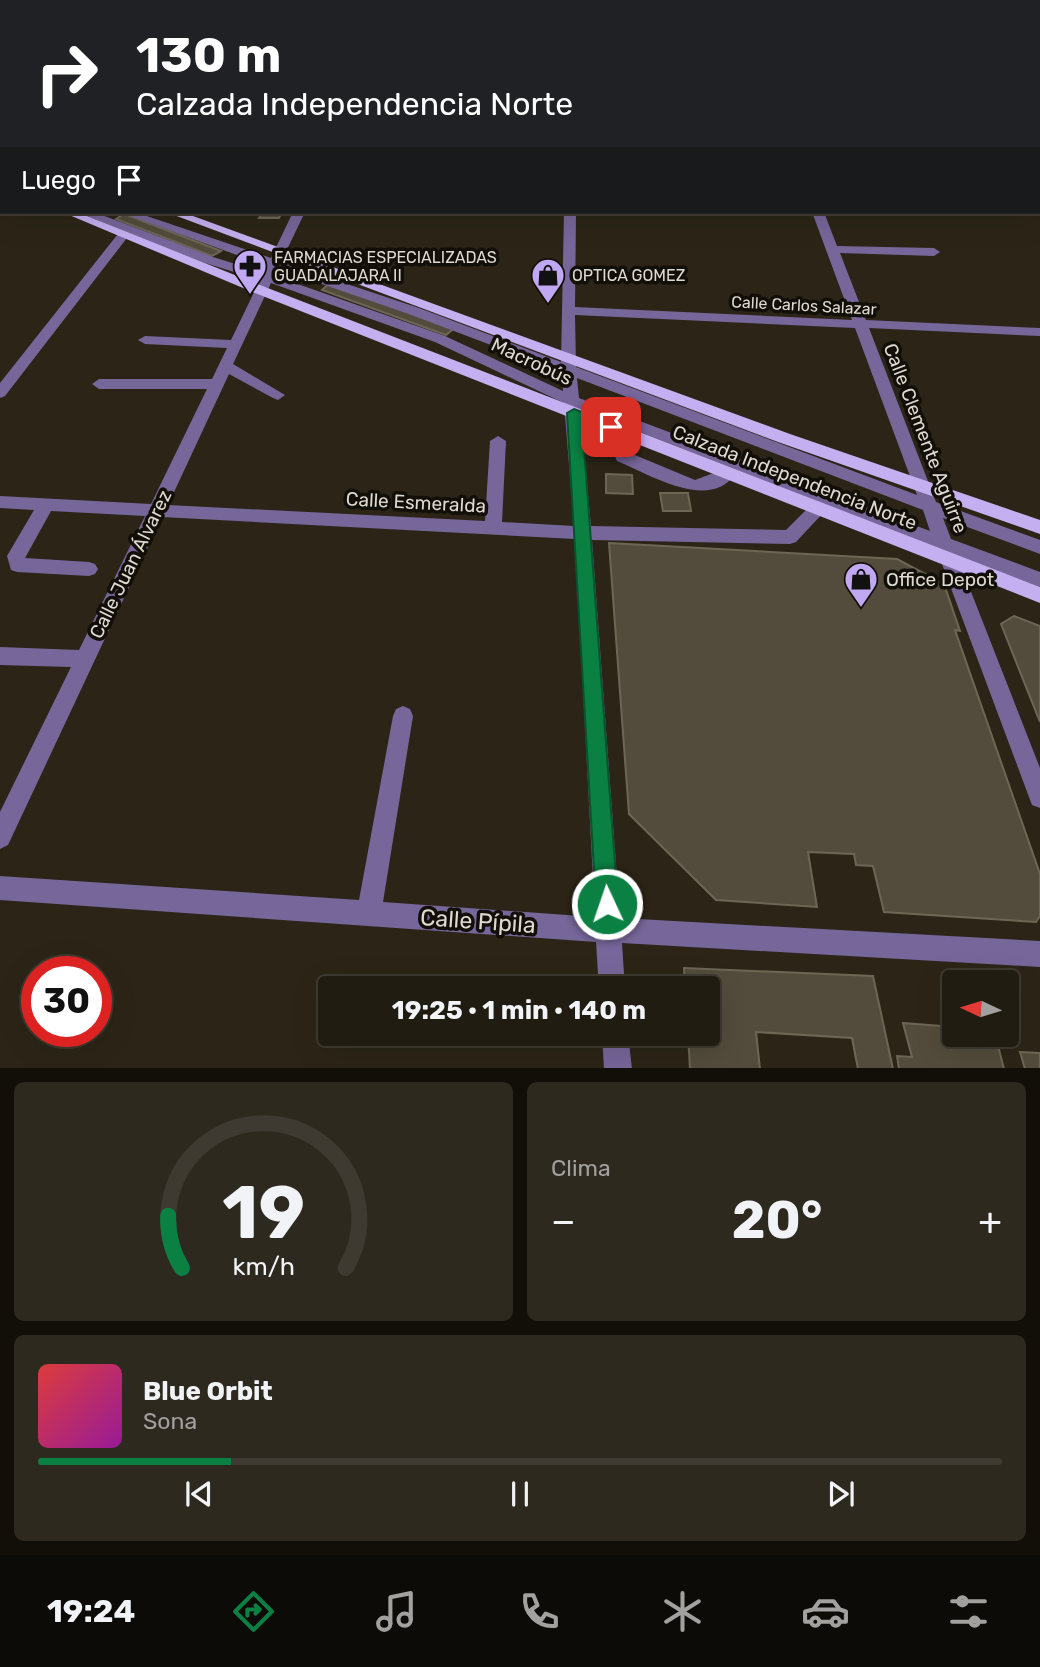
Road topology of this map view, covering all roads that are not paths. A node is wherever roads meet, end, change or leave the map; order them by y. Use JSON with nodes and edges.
{"nodes":[{"id":1,"x":73,"y":214,"type":"edge"},
{"id":2,"x":89,"y":214,"type":"edge"},
{"id":3,"x":131,"y":214,"type":"edge"},
{"id":4,"x":176,"y":214,"type":"edge"},
{"id":5,"x":298,"y":214,"type":"edge"},
{"id":6,"x":570,"y":214,"type":"edge"},
{"id":7,"x":819,"y":214,"type":"edge"},
{"id":8,"x":124,"y":233,"type":"junction"},
{"id":9,"x":832,"y":249,"type":"junction"},
{"id":10,"x":934,"y":252,"type":"dead end"},
{"id":11,"x":277,"y":259,"type":"junction"},
{"id":12,"x":263,"y":285,"type":"junction"},
{"id":13,"x":567,"y":312,"type":"junction"},
{"id":14,"x":861,"y":326,"type":"junction"},
{"id":15,"x":1040,"y":332,"type":"edge"},
{"id":16,"x":145,"y":340,"type":"dead end"},
{"id":17,"x":234,"y":344,"type":"junction"},
{"id":18,"x":224,"y":365,"type":"junction"},
{"id":19,"x":569,"y":365,"type":"junction"},
{"id":20,"x":99,"y":383,"type":"dead end"},
{"id":21,"x":215,"y":384,"type":"junction"},
{"id":22,"x":0,"y":393,"type":"edge"},
{"id":23,"x":278,"y":395,"type":"dead end"},
{"id":24,"x":574,"y":407,"type":"junction"},
{"id":25,"x":611,"y":427,"type":"junction"},
{"id":26,"x":498,"y":441,"type":"dead end"},
{"id":27,"x":727,"y":474,"type":"junction"},
{"id":28,"x":920,"y":487,"type":"junction"},
{"id":29,"x":0,"y":502,"type":"edge"},
{"id":30,"x":46,"y":504,"type":"junction"},
{"id":31,"x":928,"y":506,"type":"junction"},
{"id":32,"x":818,"y":508,"type":"junction"},
{"id":33,"x":157,"y":509,"type":"junction"},
{"id":34,"x":493,"y":527,"type":"junction"},
{"id":35,"x":1040,"y":527,"type":"edge"},
{"id":36,"x":583,"y":533,"type":"junction"},
{"id":37,"x":1040,"y":547,"type":"edge"},
{"id":38,"x":947,"y":552,"type":"junction"},
{"id":39,"x":89,"y":569,"type":"dead end"},
{"id":40,"x":1040,"y":580,"type":"edge"},
{"id":41,"x":1040,"y":595,"type":"edge"},
{"id":42,"x":0,"y":656,"type":"edge"},
{"id":43,"x":85,"y":659,"type":"junction"},
{"id":44,"x":403,"y":716,"type":"dead end"},
{"id":45,"x":1040,"y":797,"type":"edge"},
{"id":46,"x":0,"y":837,"type":"edge"},
{"id":47,"x":0,"y":888,"type":"edge"},
{"id":48,"x":369,"y":913,"type":"junction"},
{"id":49,"x":609,"y":930,"type":"junction"},
{"id":50,"x":1040,"y":954,"type":"edge"},
{"id":51,"x":611,"y":976,"type":"edge"},
{"id":52,"x":616,"y":1046,"type":"edge"},
{"id":53,"x":618,"y":1068,"type":"edge"}],
"edges":[{"from":1,"to":8,"type":"main road"},
{"from":2,"to":12,"type":"street","name":"Macrobús"},
{"from":3,"to":11,"type":"street","name":"Macrobús"},
{"from":4,"to":11,"type":"main road"},
{"from":5,"to":11,"type":"street","name":"Calle Juan Álvarez"},
{"from":6,"to":13,"type":"street"},
{"from":7,"to":9,"type":"street","name":"Calle Clemente Aguirre"},
{"from":8,"to":12,"type":"main road"},
{"from":8,"to":22,"type":"street"},
{"from":9,"to":10,"type":"street"},
{"from":9,"to":14,"type":"street","name":"Calle Clemente Aguirre"},
{"from":11,"to":12,"type":"street","name":"Calle Juan Álvarez"},
{"from":11,"to":19,"type":"street","name":"Macrobús"},
{"from":12,"to":17,"type":"street","name":"Calle Juan Álvarez"},
{"from":12,"to":24,"type":"street","name":"Macrobús"},
{"from":13,"to":14,"type":"street","name":"Calle Carlos Salazar"},
{"from":13,"to":19,"type":"street"},
{"from":14,"to":15,"type":"street","name":"Calle Carlos Salazar"},
{"from":14,"to":28,"type":"street","name":"Calle Clemente Aguirre"},
{"from":16,"to":17,"type":"street"},
{"from":17,"to":18,"type":"street","name":"Calle Juan Álvarez"},
{"from":18,"to":21,"type":"street","name":"Calle Juan Álvarez"},
{"from":18,"to":23,"type":"street"},
{"from":19,"to":24,"type":"street"},
{"from":19,"to":28,"type":"main road","name":"Calzada Independencia Norte"},
{"from":19,"to":31,"type":"street","name":"Macrobús"},
{"from":20,"to":21,"type":"street"},
{"from":21,"to":33,"type":"street","name":"Calle Juan Álvarez"},
{"from":24,"to":25,"type":"main road","name":"Calzada Independencia Norte"},
{"from":24,"to":36,"type":"street"},
{"from":24,"to":38,"type":"street","name":"Macrobús"},
{"from":25,"to":27,"type":"main road","name":"Calzada Independencia Norte"},
{"from":25,"to":27,"type":"street"},
{"from":26,"to":34,"type":"street"},
{"from":27,"to":32,"type":"main road","name":"Calzada Independencia Norte"},
{"from":28,"to":31,"type":"street","name":"Calle Clemente Aguirre"},
{"from":28,"to":35,"type":"main road","name":"Calzada Independencia Norte"},
{"from":29,"to":30,"type":"street","name":"Calle Esmeralda"},
{"from":30,"to":33,"type":"street","name":"Calle Esmeralda"},
{"from":30,"to":39,"type":"street"},
{"from":31,"to":37,"type":"street","name":"Macrobús"},
{"from":31,"to":38,"type":"street","name":"Calle Clemente Aguirre"},
{"from":32,"to":36,"type":"street","name":"Calle Esmeralda"},
{"from":32,"to":38,"type":"main road","name":"Calzada Independencia Norte"},
{"from":33,"to":34,"type":"street","name":"Calle Esmeralda"},
{"from":33,"to":43,"type":"street","name":"Calle Juan Álvarez"},
{"from":34,"to":36,"type":"street","name":"Calle Esmeralda"},
{"from":36,"to":49,"type":"street"},
{"from":38,"to":40,"type":"street","name":"Macrobús"},
{"from":38,"to":41,"type":"main road","name":"Calzada Independencia Norte"},
{"from":38,"to":45,"type":"street","name":"Calle Clemente Aguirre"},
{"from":42,"to":43,"type":"street"},
{"from":43,"to":46,"type":"street","name":"Calle Juan Álvarez"},
{"from":44,"to":48,"type":"street"},
{"from":47,"to":48,"type":"street","name":"Calle Pípila"},
{"from":48,"to":49,"type":"street","name":"Calle Pípila"},
{"from":49,"to":50,"type":"street","name":"Calle Pípila"},
{"from":49,"to":51,"type":"street"},
{"from":52,"to":53,"type":"street"}]}
